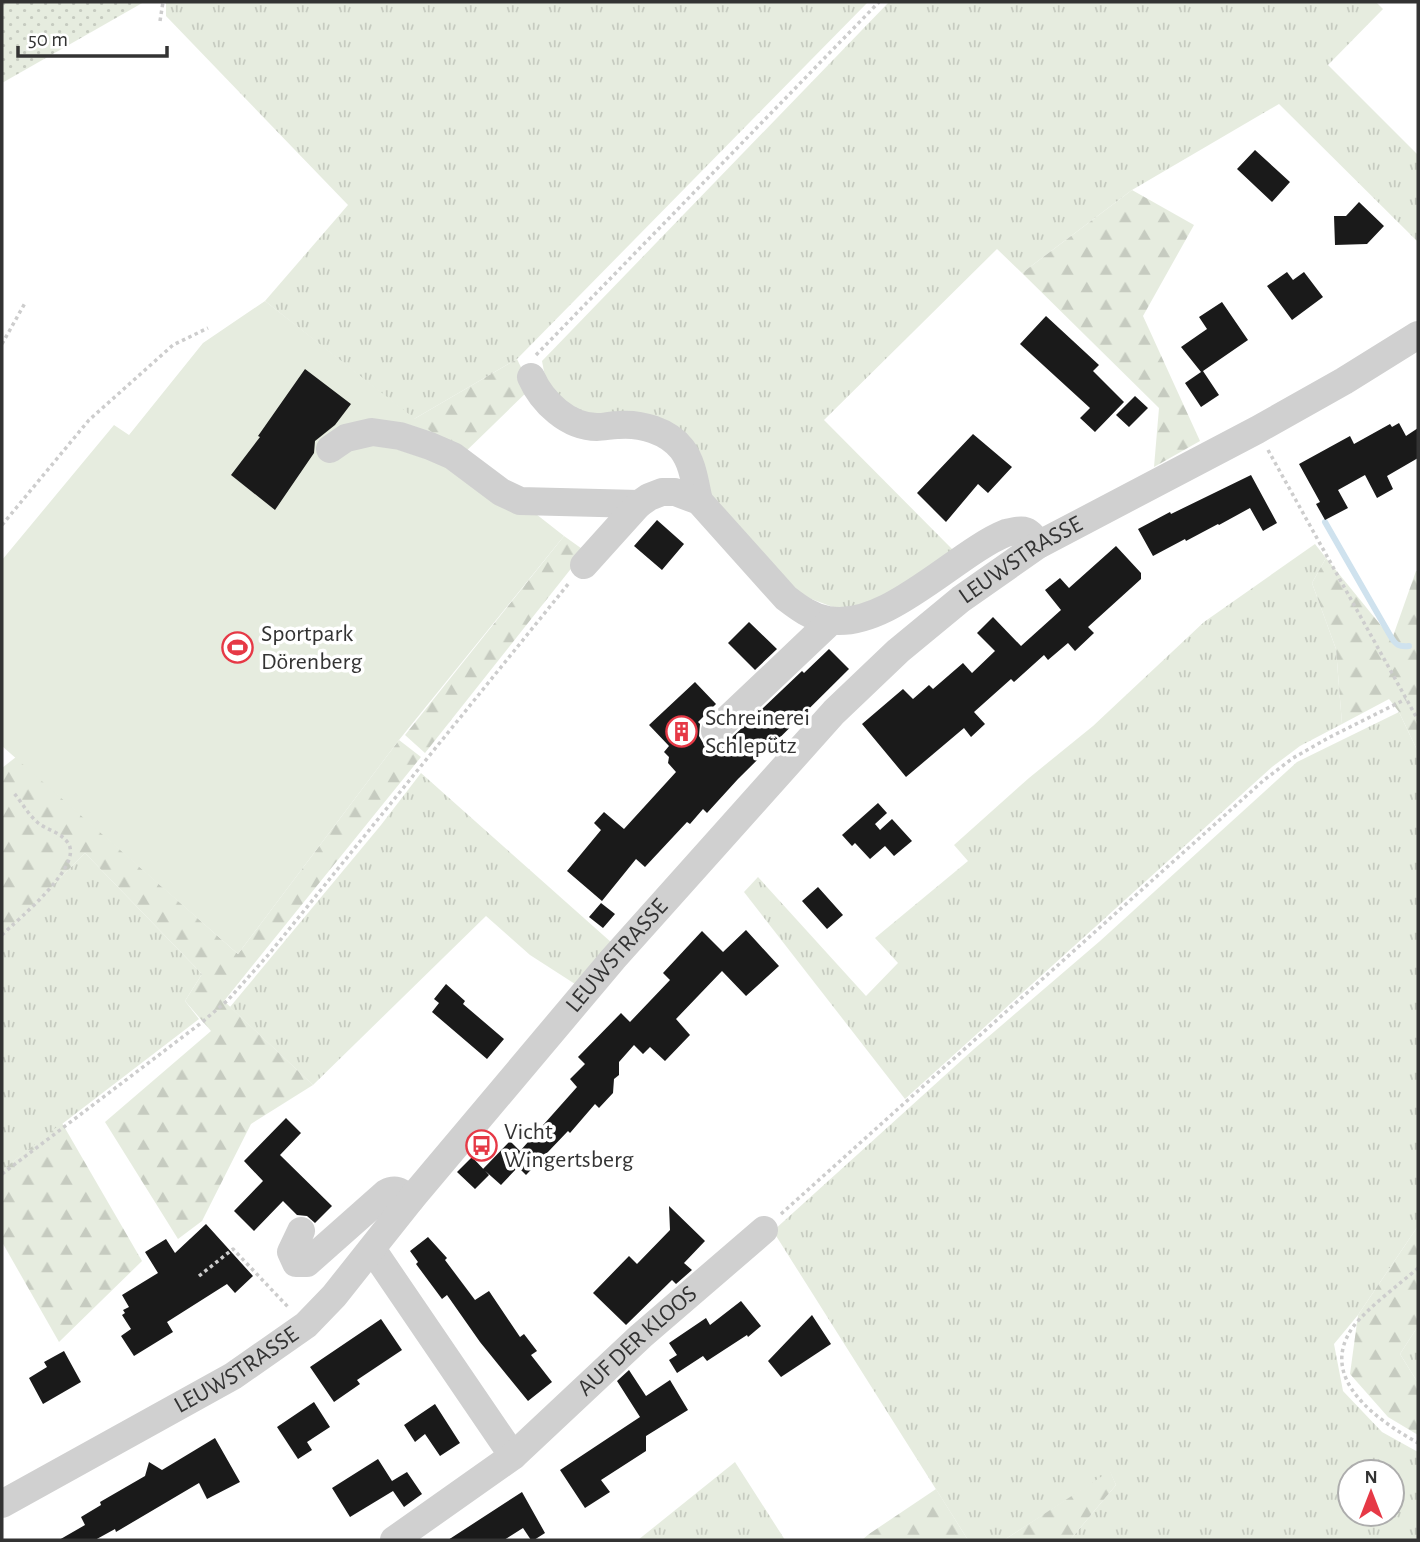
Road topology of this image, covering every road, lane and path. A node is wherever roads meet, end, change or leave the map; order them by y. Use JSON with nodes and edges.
{"nodes":[{"id":1,"x":163,"y":2,"type":"edge"},
{"id":2,"x":879,"y":2,"type":"edge"},
{"id":3,"x":160,"y":21,"type":"dead end"},
{"id":4,"x":25,"y":303,"type":"dead end"},
{"id":5,"x":208,"y":328,"type":"dead end"},
{"id":6,"x":1418,"y":335,"type":"edge"},
{"id":7,"x":2,"y":344,"type":"edge"},
{"id":8,"x":531,"y":377,"type":"joint"},
{"id":9,"x":1257,"y":430,"type":"junction"},
{"id":10,"x":330,"y":449,"type":"dead end"},
{"id":11,"x":699,"y":501,"type":"junction"},
{"id":12,"x":639,"y":504,"type":"junction"},
{"id":13,"x":2,"y":525,"type":"edge"},
{"id":14,"x":1038,"y":545,"type":"junction"},
{"id":15,"x":584,"y":565,"type":"joint"},
{"id":16,"x":831,"y":621,"type":"junction"},
{"id":17,"x":1406,"y":699,"type":"junction"},
{"id":18,"x":1418,"y":720,"type":"edge"},
{"id":19,"x":715,"y":731,"type":"dead end"},
{"id":20,"x":13,"y":792,"type":"dead end"},
{"id":21,"x":2,"y":935,"type":"edge"},
{"id":22,"x":2,"y":1174,"type":"edge"},
{"id":23,"x":411,"y":1199,"type":"junction"},
{"id":24,"x":764,"y":1230,"type":"joint"},
{"id":25,"x":301,"y":1231,"type":"dead end"},
{"id":26,"x":372,"y":1249,"type":"junction"},
{"id":27,"x":1418,"y":1268,"type":"edge"},
{"id":28,"x":200,"y":1276,"type":"dead end"},
{"id":29,"x":287,"y":1306,"type":"dead end"},
{"id":30,"x":1418,"y":1443,"type":"edge"},
{"id":31,"x":513,"y":1456,"type":"junction"},
{"id":32,"x":2,"y":1504,"type":"edge"},
{"id":33,"x":394,"y":1540,"type":"edge"}],
"edges":[{"from":1,"to":3,"type":"path"},
{"from":2,"to":8,"type":"path"},
{"from":4,"to":7,"type":"path"},
{"from":5,"to":13,"type":"path"},
{"from":6,"to":9,"type":"street","name":"LEUWSTRASSE"},
{"from":8,"to":11,"type":"street"},
{"from":9,"to":14,"type":"street","name":"LEUWSTRASSE"},
{"from":9,"to":17,"type":"path"},
{"from":10,"to":12,"type":"street"},
{"from":11,"to":12,"type":"street"},
{"from":11,"to":16,"type":"street"},
{"from":12,"to":15,"type":"street"},
{"from":14,"to":16,"type":"street"},
{"from":14,"to":23,"type":"street","name":"LEUWSTRASSE"},
{"from":15,"to":22,"type":"path"},
{"from":16,"to":19,"type":"street"},
{"from":17,"to":18,"type":"path"},
{"from":17,"to":24,"type":"path"},
{"from":20,"to":21,"type":"path"},
{"from":23,"to":25,"type":"street"},
{"from":23,"to":26,"type":"street","name":"LEUWSTRASSE"},
{"from":24,"to":31,"type":"street","name":"AUF DER KLOOS"},
{"from":26,"to":31,"type":"street"},
{"from":26,"to":32,"type":"street","name":"LEUWSTRASSE"},
{"from":27,"to":30,"type":"path"},
{"from":28,"to":29,"type":"path"},
{"from":31,"to":33,"type":"street","name":"AUF DER KLOOS"}]}
